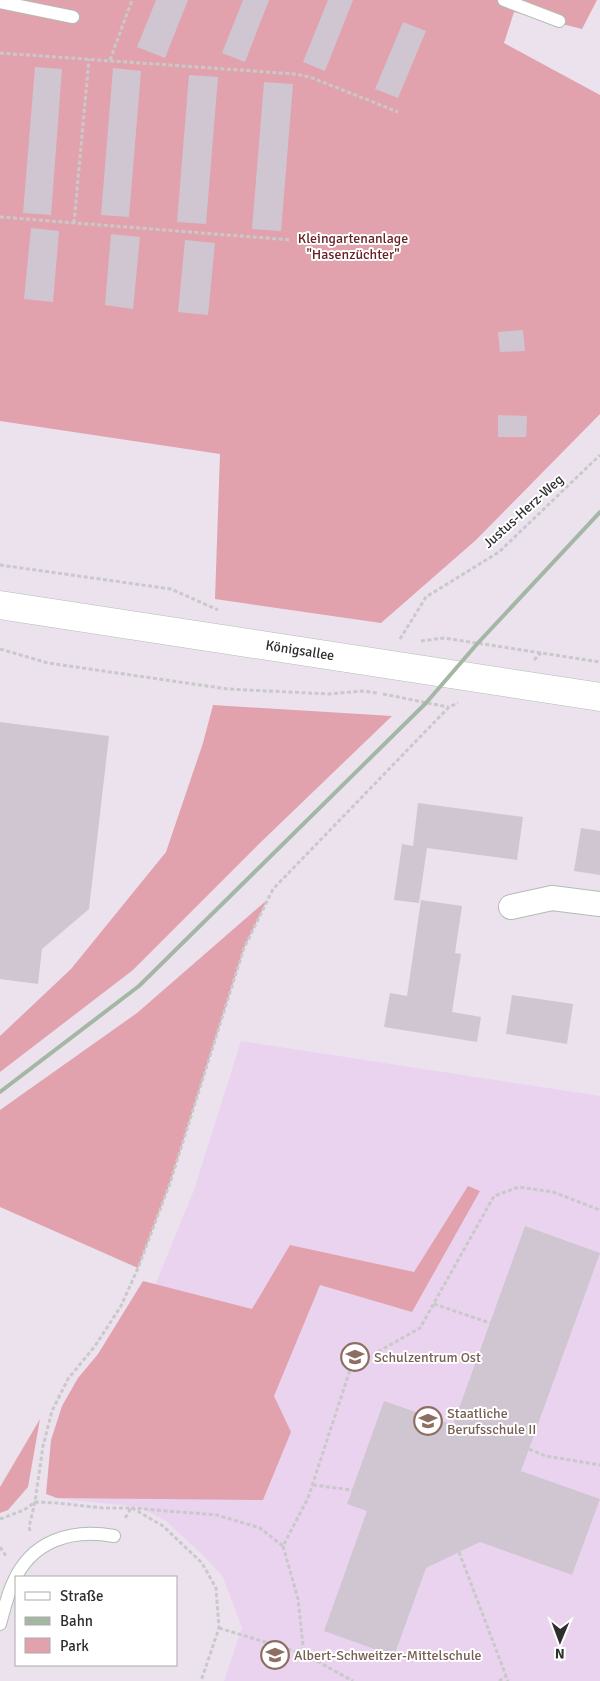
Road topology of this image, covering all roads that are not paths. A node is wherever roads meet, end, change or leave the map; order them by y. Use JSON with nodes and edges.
{"nodes":[{"id":1,"x":504,"y":0,"type":"edge"},
{"id":2,"x":0,"y":2,"type":"edge"},
{"id":3,"x":73,"y":17,"type":"dead end"},
{"id":4,"x":559,"y":21,"type":"dead end"},
{"id":5,"x":0,"y":605,"type":"edge"},
{"id":6,"x":600,"y":697,"type":"edge"},
{"id":7,"x":600,"y":904,"type":"edge"},
{"id":8,"x":512,"y":907,"type":"dead end"},
{"id":9,"x":114,"y":1536,"type":"road end"},
{"id":10,"x":17,"y":1576,"type":"edge"},
{"id":11,"x":15,"y":1580,"type":"edge"},
{"id":12,"x":0,"y":1624,"type":"edge"}],
"edges":[{"from":1,"to":4,"type":"lane"},
{"from":2,"to":3,"type":"lane"},
{"from":5,"to":6,"type":"main road","name":"Königsallee"},
{"from":7,"to":8,"type":"street"},
{"from":9,"to":10,"type":"lane"},
{"from":11,"to":12,"type":"lane"}]}
